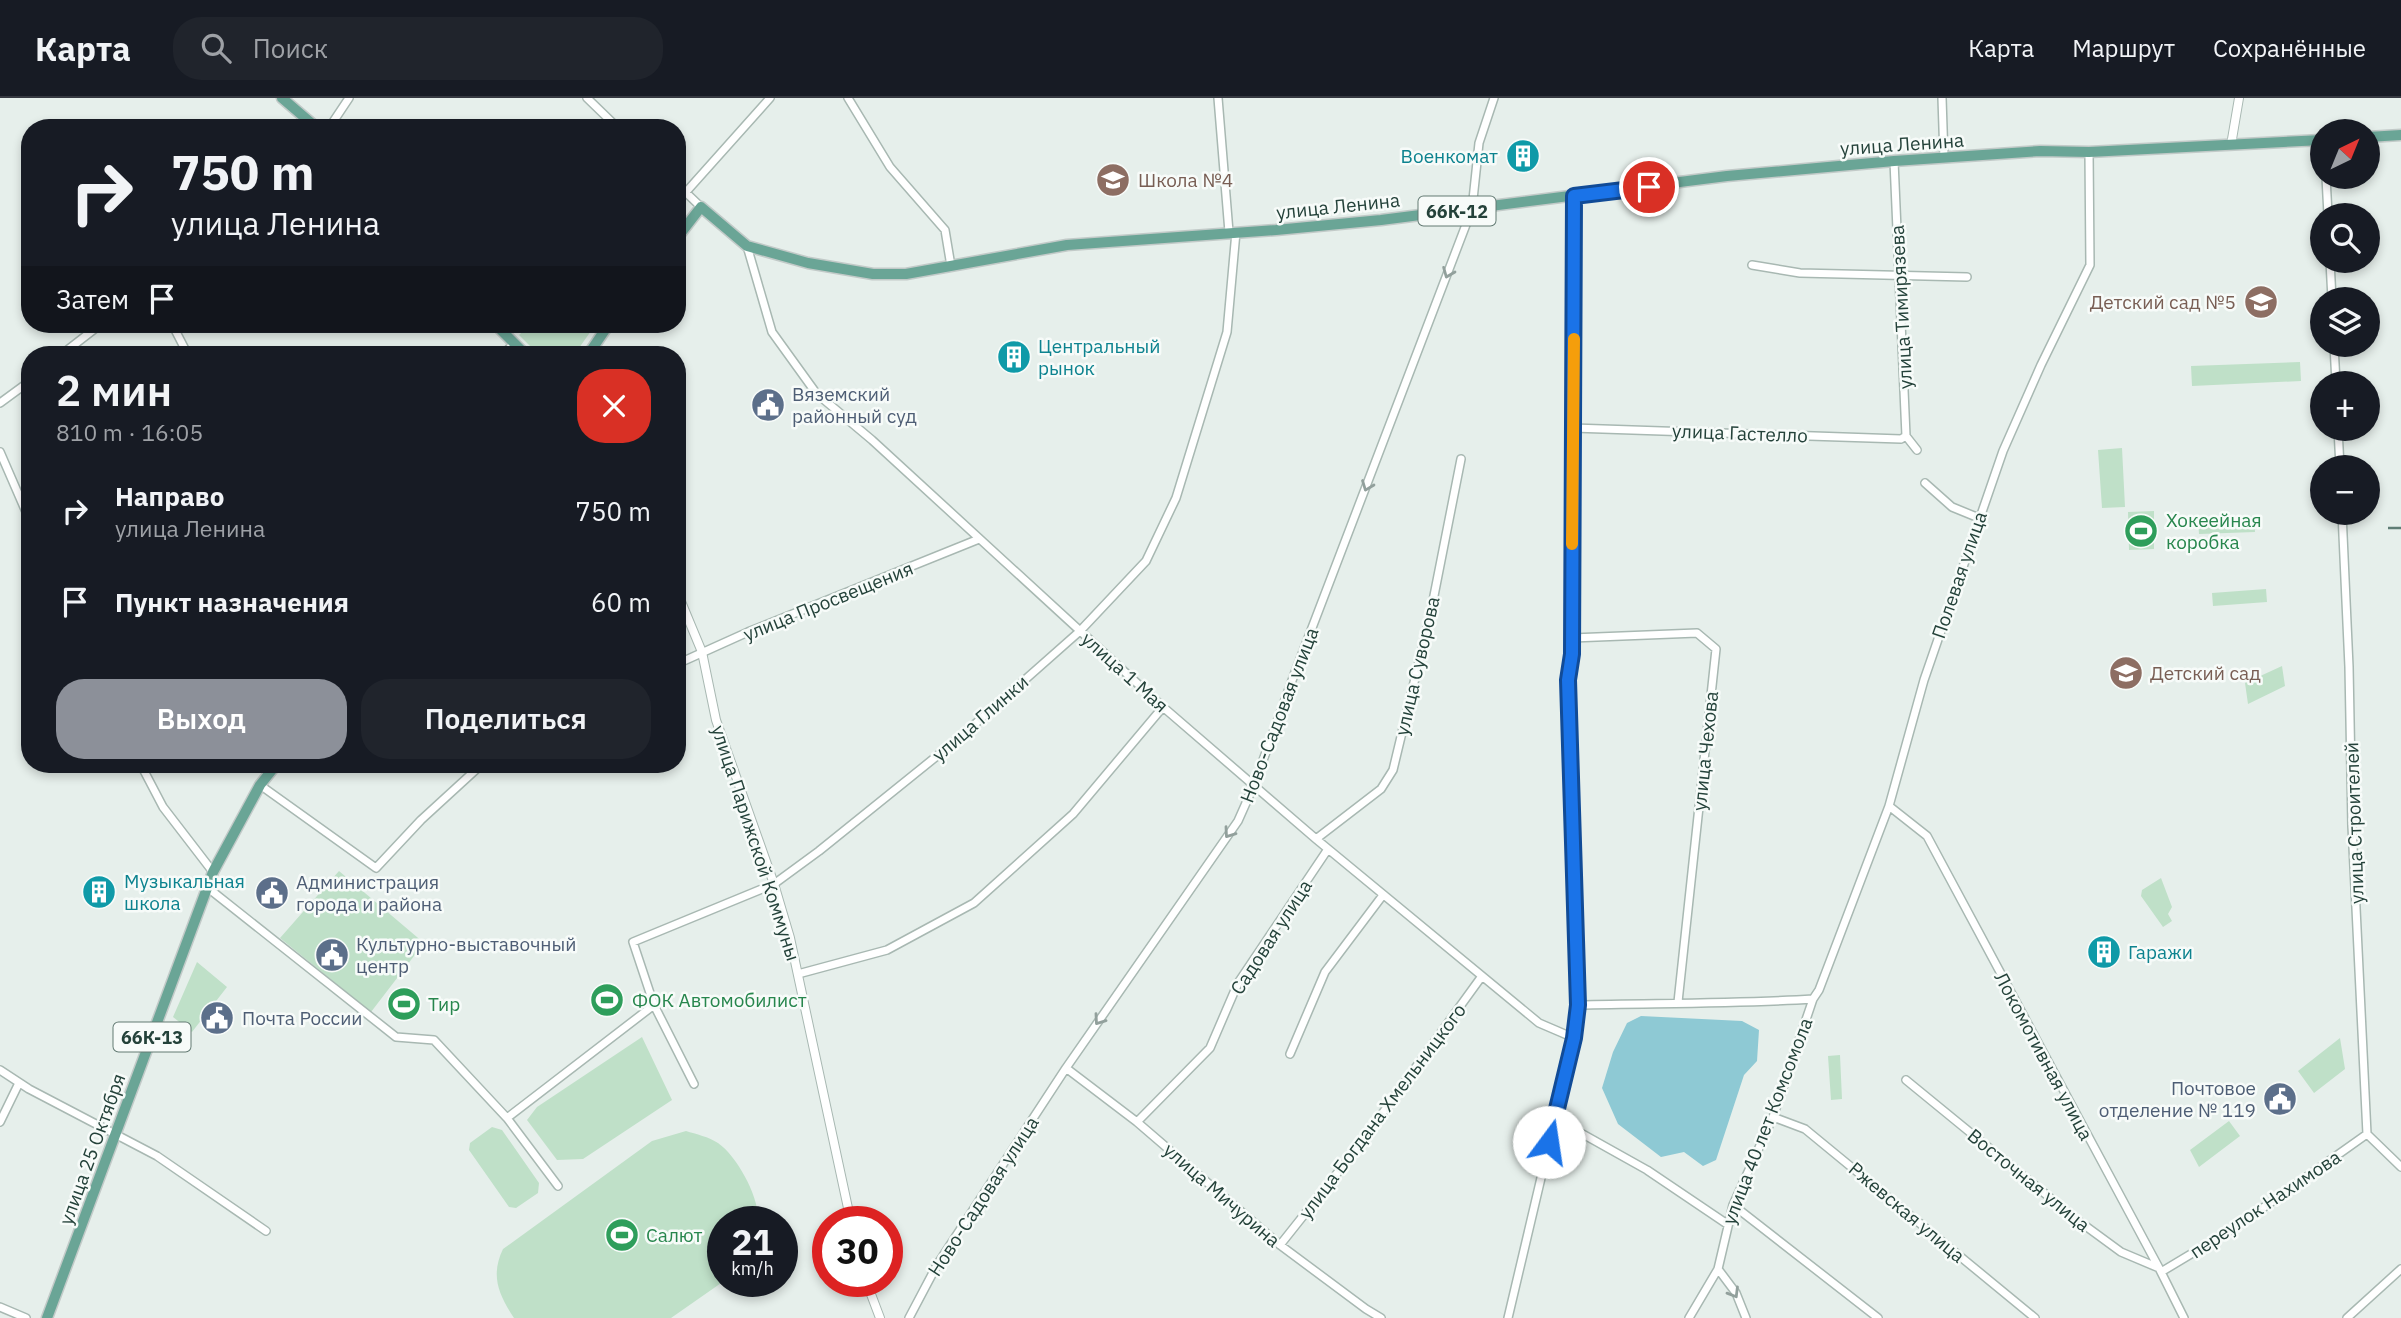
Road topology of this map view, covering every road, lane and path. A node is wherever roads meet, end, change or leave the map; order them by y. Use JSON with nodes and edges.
{"nodes":[{"id":1,"x":282,"y":98,"type":"edge"},
{"id":2,"x":349,"y":98,"type":"edge"},
{"id":3,"x":587,"y":98,"type":"edge"},
{"id":4,"x":770,"y":98,"type":"edge"},
{"id":5,"x":848,"y":98,"type":"edge"},
{"id":6,"x":1219,"y":98,"type":"edge"},
{"id":7,"x":1494,"y":98,"type":"edge"},
{"id":8,"x":1942,"y":98,"type":"edge"},
{"id":9,"x":2239,"y":98,"type":"edge"},
{"id":10,"x":306,"y":119,"type":"edge"},
{"id":11,"x":335,"y":119,"type":"edge"},
{"id":12,"x":609,"y":119,"type":"edge"},
{"id":13,"x":2401,"y":135,"type":"edge"},
{"id":14,"x":2380,"y":136,"type":"edge"},
{"id":15,"x":2310,"y":141,"type":"edge"},
{"id":16,"x":2231,"y":145,"type":"junction"},
{"id":17,"x":2089,"y":152,"type":"junction"},
{"id":18,"x":1944,"y":158,"type":"junction"},
{"id":19,"x":1894,"y":161,"type":"junction"},
{"id":20,"x":686,"y":192,"type":"joint"},
{"id":21,"x":1574,"y":196,"type":"junction"},
{"id":22,"x":701,"y":207,"type":"junction"},
{"id":23,"x":1472,"y":209,"type":"junction"},
{"id":24,"x":686,"y":226,"type":"edge"},
{"id":25,"x":1233,"y":232,"type":"junction"},
{"id":26,"x":747,"y":246,"type":"junction"},
{"id":27,"x":1752,"y":265,"type":"dead end"},
{"id":28,"x":951,"y":266,"type":"junction"},
{"id":29,"x":1898,"y":277,"type":"junction"},
{"id":30,"x":1967,"y":277,"type":"dead end"},
{"id":31,"x":89,"y":333,"type":"edge"},
{"id":32,"x":504,"y":333,"type":"edge"},
{"id":33,"x":514,"y":343,"type":"junction"},
{"id":34,"x":73,"y":346,"type":"edge"},
{"id":35,"x":511,"y":346,"type":"edge"},
{"id":36,"x":517,"y":346,"type":"edge"},
{"id":37,"x":21,"y":387,"type":"edge"},
{"id":38,"x":0,"y":402,"type":"edge"},
{"id":39,"x":1573,"y":428,"type":"junction"},
{"id":40,"x":1906,"y":436,"type":"junction"},
{"id":41,"x":1917,"y":450,"type":"dead end"},
{"id":42,"x":0,"y":452,"type":"edge"},
{"id":43,"x":1461,"y":459,"type":"dead end"},
{"id":44,"x":1924,"y":483,"type":"dead end"},
{"id":45,"x":21,"y":500,"type":"edge"},
{"id":46,"x":1979,"y":518,"type":"junction"},
{"id":47,"x":2343,"y":525,"type":"edge"},
{"id":48,"x":979,"y":538,"type":"junction"},
{"id":49,"x":686,"y":614,"type":"edge"},
{"id":50,"x":1080,"y":631,"type":"junction"},
{"id":51,"x":1572,"y":638,"type":"junction"},
{"id":52,"x":702,"y":652,"type":"junction"},
{"id":53,"x":686,"y":660,"type":"edge"},
{"id":54,"x":1163,"y":707,"type":"junction"},
{"id":55,"x":145,"y":773,"type":"edge"},
{"id":56,"x":270,"y":773,"type":"edge"},
{"id":57,"x":472,"y":773,"type":"edge"},
{"id":58,"x":260,"y":785,"type":"junction"},
{"id":59,"x":1254,"y":785,"type":"junction"},
{"id":60,"x":1889,"y":806,"type":"junction"},
{"id":61,"x":1316,"y":839,"type":"junction"},
{"id":62,"x":1328,"y":849,"type":"junction"},
{"id":63,"x":213,"y":872,"type":"junction"},
{"id":64,"x":774,"y":884,"type":"junction"},
{"id":65,"x":208,"y":888,"type":"junction"},
{"id":66,"x":1383,"y":895,"type":"junction"},
{"id":67,"x":798,"y":974,"type":"junction"},
{"id":68,"x":1482,"y":976,"type":"junction"},
{"id":69,"x":1813,"y":999,"type":"junction"},
{"id":70,"x":1678,"y":1002,"type":"junction"},
{"id":71,"x":654,"y":1005,"type":"junction"},
{"id":72,"x":1578,"y":1005,"type":"junction"},
{"id":73,"x":1574,"y":1038,"type":"junction"},
{"id":74,"x":1290,"y":1054,"type":"dead end"},
{"id":75,"x":1066,"y":1068,"type":"junction"},
{"id":76,"x":0,"y":1070,"type":"edge"},
{"id":77,"x":1906,"y":1080,"type":"dead end"},
{"id":78,"x":19,"y":1083,"type":"junction"},
{"id":79,"x":694,"y":1084,"type":"dead end"},
{"id":80,"x":1773,"y":1117,"type":"junction"},
{"id":81,"x":507,"y":1118,"type":"junction"},
{"id":82,"x":1554,"y":1118,"type":"junction"},
{"id":83,"x":0,"y":1122,"type":"edge"},
{"id":84,"x":1137,"y":1122,"type":"junction"},
{"id":85,"x":2367,"y":1134,"type":"junction"},
{"id":86,"x":115,"y":1136,"type":"junction"},
{"id":87,"x":2401,"y":1167,"type":"edge"},
{"id":88,"x":558,"y":1186,"type":"dead end"},
{"id":89,"x":1733,"y":1205,"type":"junction"},
{"id":90,"x":848,"y":1206,"type":"edge"},
{"id":91,"x":1727,"y":1224,"type":"junction"},
{"id":92,"x":266,"y":1231,"type":"dead end"},
{"id":93,"x":1280,"y":1245,"type":"junction"},
{"id":94,"x":1718,"y":1269,"type":"junction"},
{"id":95,"x":2401,"y":1269,"type":"edge"},
{"id":96,"x":2160,"y":1270,"type":"junction"},
{"id":97,"x":872,"y":1297,"type":"edge"},
{"id":98,"x":3,"y":1308,"type":"edge"},
{"id":99,"x":2,"y":1318,"type":"edge"},
{"id":100,"x":26,"y":1318,"type":"edge"},
{"id":101,"x":47,"y":1318,"type":"edge"},
{"id":102,"x":880,"y":1318,"type":"edge"},
{"id":103,"x":909,"y":1318,"type":"edge"},
{"id":104,"x":1381,"y":1318,"type":"edge"},
{"id":105,"x":1508,"y":1318,"type":"edge"},
{"id":106,"x":1689,"y":1318,"type":"edge"},
{"id":107,"x":1746,"y":1318,"type":"edge"},
{"id":108,"x":1878,"y":1318,"type":"edge"},
{"id":109,"x":2035,"y":1318,"type":"edge"},
{"id":110,"x":2184,"y":1318,"type":"edge"},
{"id":111,"x":2347,"y":1318,"type":"edge"}],
"edges":[{"from":1,"to":10,"type":"main road"},
{"from":2,"to":11,"type":"street"},
{"from":3,"to":12,"type":"street"},
{"from":4,"to":20,"type":"street"},
{"from":5,"to":28,"type":"street"},
{"from":6,"to":25,"type":"street","name":"улица Глинки"},
{"from":7,"to":23,"type":"street","name":"Ново-Садовая улица"},
{"from":8,"to":18,"type":"street"},
{"from":9,"to":16,"type":"street"},
{"from":13,"to":14,"type":"main road"},
{"from":15,"to":16,"type":"main road","name":"улица Ленина","number":"66К-12"},
{"from":16,"to":17,"type":"main road","name":"улица Ленина","number":"66К-12"},
{"from":17,"to":18,"type":"main road","name":"улица Ленина","number":"66К-12"},
{"from":17,"to":46,"type":"street","name":"Полевая улица"},
{"from":18,"to":19,"type":"main road","name":"улица Ленина","number":"66К-12"},
{"from":19,"to":21,"type":"main road","name":"улица Ленина","number":"66К-12"},
{"from":19,"to":29,"type":"street","name":"улица Тимирязева"},
{"from":20,"to":22,"type":"street","name":"улица Ленина"},
{"from":21,"to":23,"type":"main road","name":"улица Ленина","number":"66К-12"},
{"from":21,"to":39,"type":"street"},
{"from":22,"to":24,"type":"main road"},
{"from":22,"to":26,"type":"main road","name":"улица Ленина","number":"66К-12"},
{"from":23,"to":25,"type":"main road","name":"улица Ленина","number":"66К-12"},
{"from":23,"to":59,"type":"street","name":"Ново-Садовая улица","one_way":true},
{"from":25,"to":28,"type":"main road","name":"улица Ленина","number":"66К-12"},
{"from":25,"to":50,"type":"street","name":"улица Глинки"},
{"from":26,"to":28,"type":"main road","name":"улица Ленина","number":"66К-12"},
{"from":26,"to":48,"type":"street","name":"улица 1 Мая"},
{"from":27,"to":29,"type":"street"},
{"from":29,"to":30,"type":"street"},
{"from":29,"to":40,"type":"street","name":"улица Тимирязева"},
{"from":31,"to":34,"type":"street"},
{"from":32,"to":33,"type":"main road"},
{"from":33,"to":35,"type":"street"},
{"from":33,"to":36,"type":"main road"},
{"from":37,"to":38,"type":"street"},
{"from":39,"to":40,"type":"street","name":"улица Гастелло"},
{"from":39,"to":51,"type":"street"},
{"from":40,"to":41,"type":"street"},
{"from":42,"to":45,"type":"street"},
{"from":43,"to":61,"type":"street","name":"улица Суворова"},
{"from":44,"to":46,"type":"street"},
{"from":46,"to":60,"type":"street","name":"Полевая улица"},
{"from":47,"to":85,"type":"street","name":"улица Строителей"},
{"from":48,"to":50,"type":"street","name":"улица 1 Мая"},
{"from":48,"to":52,"type":"street","name":"улица Просвещения"},
{"from":49,"to":52,"type":"street","name":"улица Парижской Коммуны"},
{"from":50,"to":54,"type":"street","name":"улица 1 Мая"},
{"from":50,"to":64,"type":"street","name":"улица Глинки"},
{"from":51,"to":70,"type":"street","name":"улица Чехова"},
{"from":51,"to":72,"type":"street"},
{"from":52,"to":53,"type":"street","name":"улица Просвещения"},
{"from":52,"to":64,"type":"street","name":"улица Парижской Коммуны"},
{"from":54,"to":59,"type":"street","name":"улица 1 Мая"},
{"from":54,"to":67,"type":"street"},
{"from":55,"to":63,"type":"street"},
{"from":56,"to":58,"type":"main road","name":"улица 25 Октября","number":"66К-13"},
{"from":57,"to":58,"type":"street"},
{"from":58,"to":63,"type":"main road","name":"улица 25 Октября","number":"66К-13"},
{"from":59,"to":61,"type":"street","name":"улица 1 Мая"},
{"from":59,"to":75,"type":"street","name":"Ново-Садовая улица","one_way":true},
{"from":60,"to":69,"type":"street","name":"Полевая улица"},
{"from":60,"to":96,"type":"street","name":"Локомотивная улица"},
{"from":61,"to":62,"type":"street","name":"улица 1 Мая"},
{"from":62,"to":66,"type":"street","name":"улица 1 Мая"},
{"from":62,"to":84,"type":"street","name":"Садовая улица"},
{"from":63,"to":65,"type":"main road","name":"улица 25 Октября","number":"66К-13"},
{"from":64,"to":67,"type":"street","name":"улица Парижской Коммуны"},
{"from":64,"to":71,"type":"street","name":"улица Глинки"},
{"from":65,"to":81,"type":"street"},
{"from":65,"to":86,"type":"main road","name":"улица 25 Октября","number":"66К-13"},
{"from":66,"to":68,"type":"street","name":"улица 1 Мая"},
{"from":66,"to":74,"type":"street"},
{"from":67,"to":90,"type":"street","name":"улица Парижской Коммуны"},
{"from":68,"to":73,"type":"street","name":"улица 1 Мая"},
{"from":68,"to":93,"type":"street","name":"улица Богдана Хмельницкого"},
{"from":69,"to":70,"type":"street"},
{"from":69,"to":80,"type":"street","name":"улица 40 лет Комсомола"},
{"from":70,"to":72,"type":"street"},
{"from":71,"to":79,"type":"street","name":"улица Глинки"},
{"from":71,"to":81,"type":"street"},
{"from":72,"to":73,"type":"street"},
{"from":73,"to":82,"type":"street"},
{"from":75,"to":84,"type":"street","name":"улица Мичурина"},
{"from":75,"to":103,"type":"street","name":"Ново-Садовая улица"},
{"from":76,"to":78,"type":"street"},
{"from":77,"to":96,"type":"street","name":"Восточная улица"},
{"from":78,"to":83,"type":"street"},
{"from":78,"to":86,"type":"street"},
{"from":80,"to":89,"type":"street","name":"улица 40 лет Комсомола"},
{"from":80,"to":109,"type":"street","name":"Ржевская улица"},
{"from":81,"to":88,"type":"street"},
{"from":82,"to":91,"type":"street"},
{"from":82,"to":105,"type":"street"},
{"from":84,"to":93,"type":"street","name":"улица Мичурина"},
{"from":85,"to":87,"type":"street"},
{"from":85,"to":96,"type":"street","name":"переулок Нахимова"},
{"from":86,"to":92,"type":"street"},
{"from":86,"to":101,"type":"main road","name":"улица 25 Октября","number":"66К-13"},
{"from":89,"to":91,"type":"street","name":"улица 40 лет Комсомола"},
{"from":89,"to":108,"type":"street"},
{"from":91,"to":94,"type":"street","name":"улица 40 лет Комсомола"},
{"from":93,"to":104,"type":"street","name":"улица Мичурина"},
{"from":94,"to":106,"type":"street","name":"улица 40 лет Комсомола"},
{"from":94,"to":107,"type":"street","one_way":true},
{"from":95,"to":111,"type":"street"},
{"from":96,"to":110,"type":"street","name":"Локомотивная улица"},
{"from":97,"to":102,"type":"street"},
{"from":98,"to":99,"type":"street"},
{"from":98,"to":100,"type":"street"}]}
